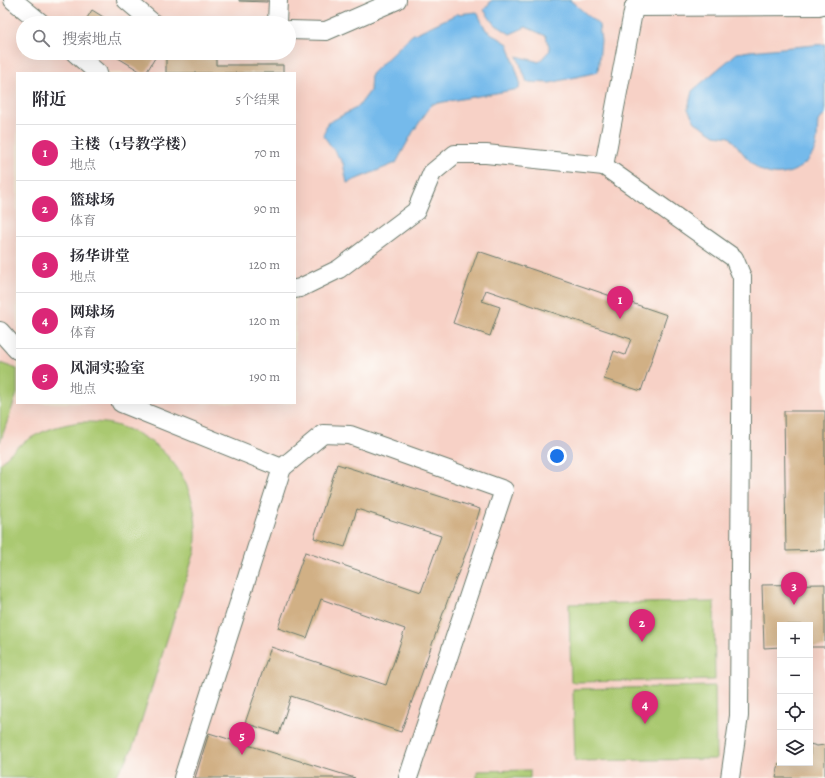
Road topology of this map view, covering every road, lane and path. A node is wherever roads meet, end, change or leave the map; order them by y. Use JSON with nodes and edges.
{"nodes":[{"id":1,"x":13,"y":0,"type":"edge"},
{"id":2,"x":126,"y":0,"type":"edge"},
{"id":3,"x":278,"y":0,"type":"edge"},
{"id":4,"x":397,"y":0,"type":"edge"},
{"id":5,"x":629,"y":3,"type":"edge"},
{"id":6,"x":825,"y":4,"type":"edge"},
{"id":7,"x":32,"y":16,"type":"edge"},
{"id":8,"x":145,"y":16,"type":"edge"},
{"id":9,"x":277,"y":16,"type":"edge"},
{"id":10,"x":296,"y":30,"type":"edge"},
{"id":11,"x":83,"y":60,"type":"edge"},
{"id":12,"x":97,"y":72,"type":"edge"},
{"id":13,"x":604,"y":166,"type":"junction"},
{"id":14,"x":296,"y":289,"type":"edge"},
{"id":15,"x":0,"y":331,"type":"edge"},
{"id":16,"x":16,"y":349,"type":"edge"},
{"id":17,"x":123,"y":404,"type":"edge"},
{"id":18,"x":282,"y":468,"type":"junction"},
{"id":19,"x":183,"y":778,"type":"edge"},
{"id":20,"x":408,"y":778,"type":"edge"},
{"id":21,"x":730,"y":778,"type":"edge"}],
"edges":[{"from":1,"to":7,"type":"street"},
{"from":2,"to":8,"type":"street"},
{"from":3,"to":9,"type":"street"},
{"from":4,"to":10,"type":"street"},
{"from":5,"to":6,"type":"street"},
{"from":5,"to":13,"type":"street"},
{"from":11,"to":12,"type":"street"},
{"from":13,"to":14,"type":"street"},
{"from":13,"to":21,"type":"street"},
{"from":15,"to":16,"type":"street"},
{"from":17,"to":18,"type":"street"},
{"from":18,"to":19,"type":"street"},
{"from":18,"to":20,"type":"street"}]}
